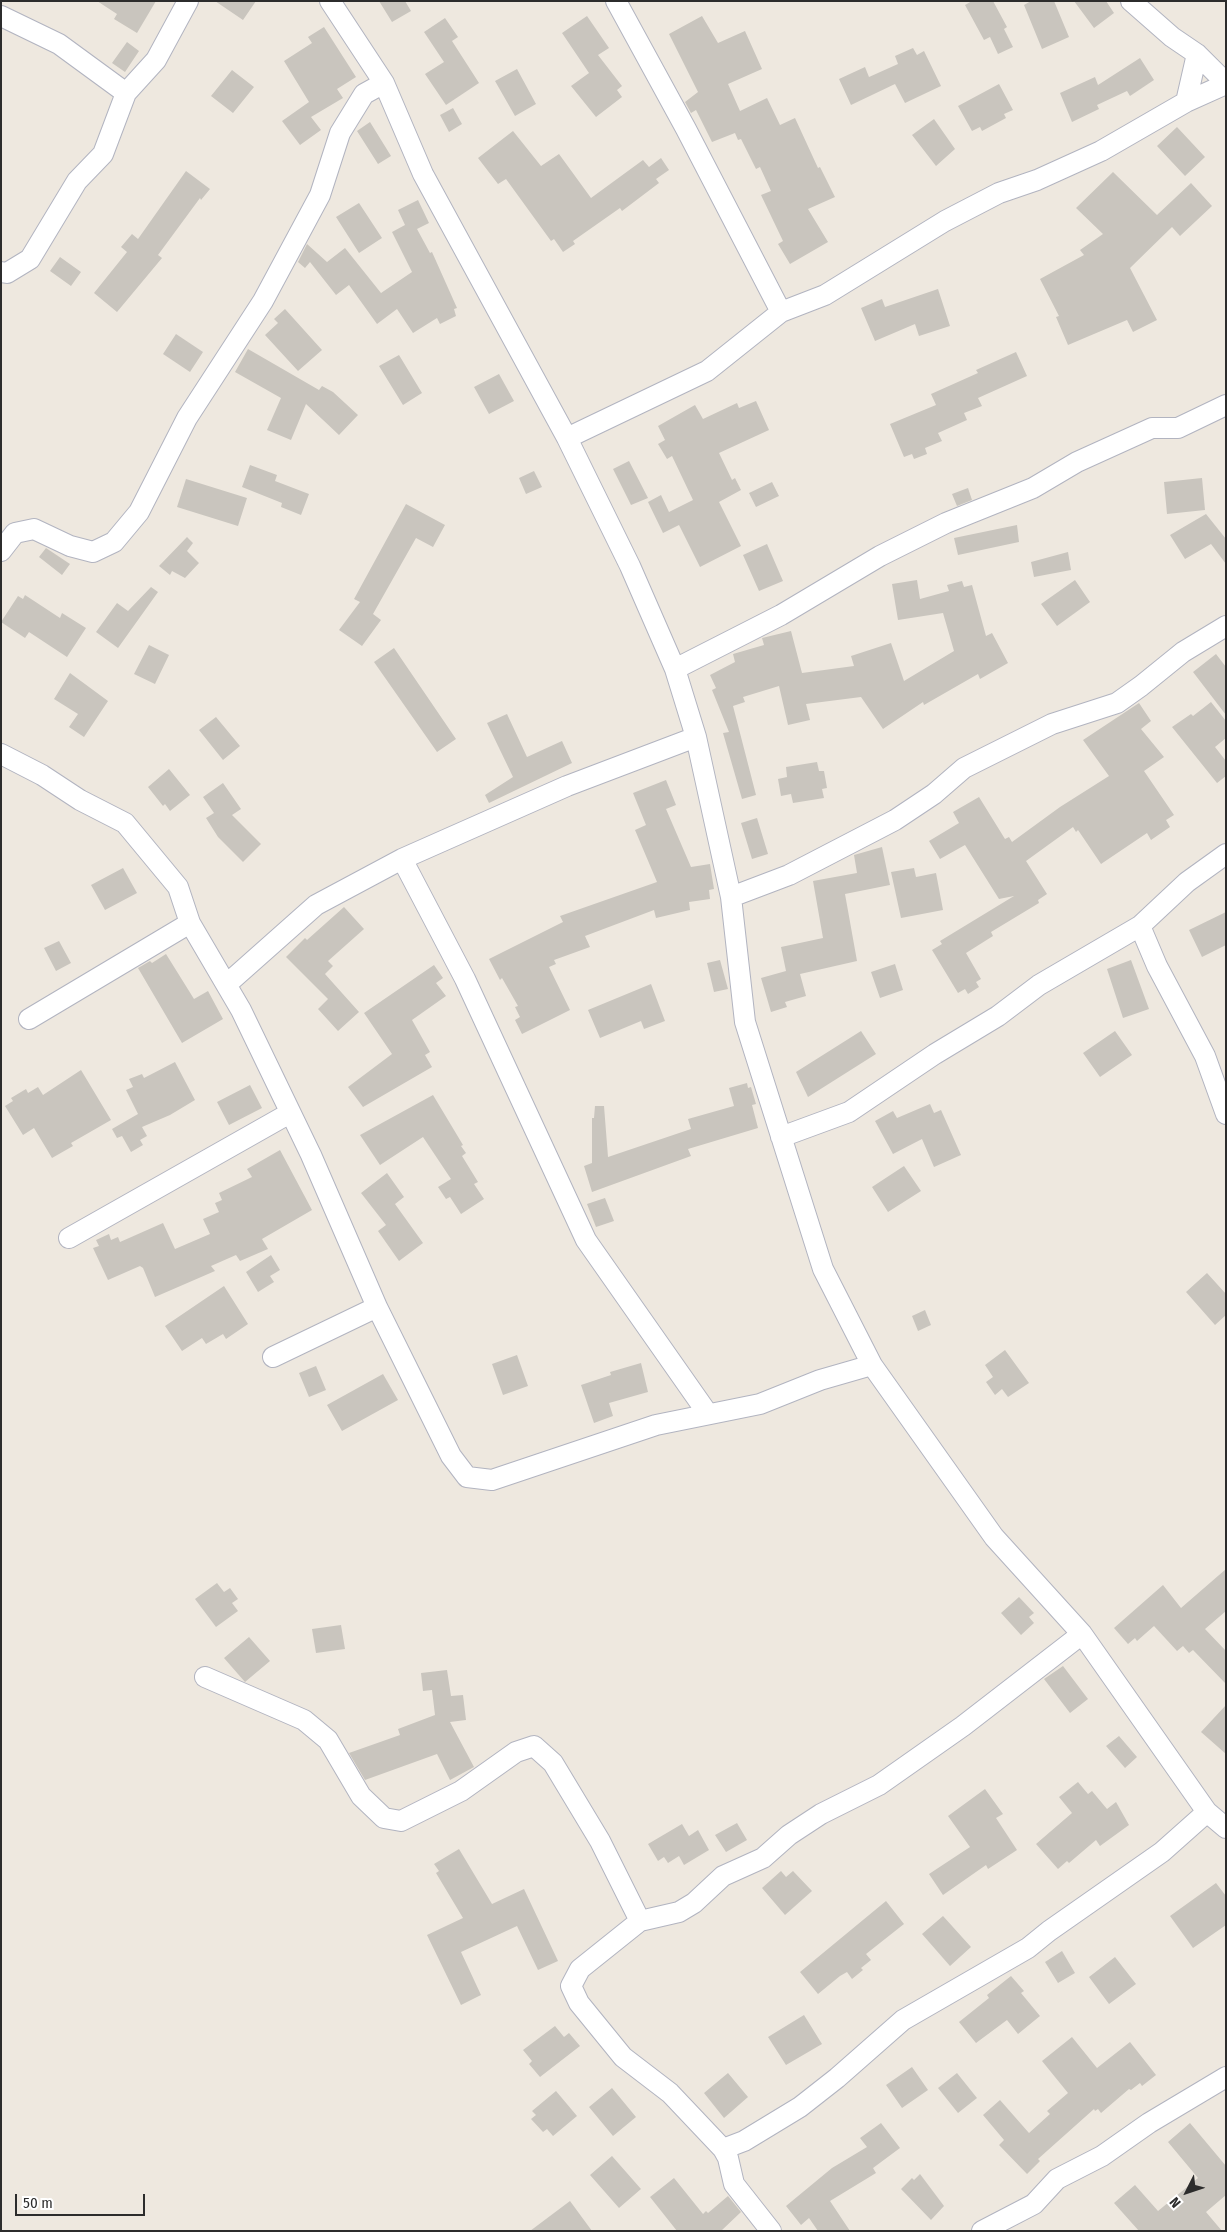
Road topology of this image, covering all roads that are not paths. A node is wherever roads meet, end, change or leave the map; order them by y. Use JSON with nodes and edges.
{"nodes":[{"id":1,"x":188,"y":1,"type":"edge"},
{"id":2,"x":330,"y":1,"type":"edge"},
{"id":3,"x":616,"y":1,"type":"edge"},
{"id":4,"x":1131,"y":1,"type":"edge"},
{"id":5,"x":1148,"y":8,"type":"edge"},
{"id":6,"x":1,"y":16,"type":"edge"},
{"id":7,"x":1197,"y":54,"type":"junction"},
{"id":8,"x":384,"y":83,"type":"junction"},
{"id":9,"x":1226,"y":84,"type":"edge"},
{"id":10,"x":126,"y":93,"type":"junction"},
{"id":11,"x":1186,"y":102,"type":"junction"},
{"id":12,"x":1,"y":272,"type":"edge"},
{"id":13,"x":781,"y":312,"type":"junction"},
{"id":14,"x":1226,"y":405,"type":"edge"},
{"id":15,"x":567,"y":438,"type":"junction"},
{"id":16,"x":1,"y":551,"type":"edge"},
{"id":17,"x":1226,"y":626,"type":"edge"},
{"id":18,"x":675,"y":669,"type":"junction"},
{"id":19,"x":696,"y":737,"type":"junction"},
{"id":20,"x":1,"y":754,"type":"edge"},
{"id":21,"x":1226,"y":854,"type":"edge"},
{"id":22,"x":402,"y":859,"type":"junction"},
{"id":23,"x":731,"y":897,"type":"junction"},
{"id":24,"x":190,"y":923,"type":"junction"},
{"id":25,"x":1140,"y":926,"type":"junction"},
{"id":26,"x":227,"y":984,"type":"junction"},
{"id":27,"x":29,"y":1019,"type":"dead end"},
{"id":28,"x":290,"y":1112,"type":"junction"},
{"id":29,"x":1226,"y":1114,"type":"edge"},
{"id":30,"x":781,"y":1137,"type":"junction"},
{"id":31,"x":69,"y":1238,"type":"dead end"},
{"id":32,"x":377,"y":1307,"type":"junction"},
{"id":33,"x":274,"y":1357,"type":"dead end"},
{"id":34,"x":872,"y":1365,"type":"junction"},
{"id":35,"x":708,"y":1414,"type":"junction"},
{"id":36,"x":1082,"y":1634,"type":"junction"},
{"id":37,"x":205,"y":1677,"type":"dead end"},
{"id":38,"x":1207,"y":1812,"type":"junction"},
{"id":39,"x":1226,"y":1828,"type":"edge"},
{"id":40,"x":640,"y":1921,"type":"junction"},
{"id":41,"x":1226,"y":2077,"type":"edge"},
{"id":42,"x":723,"y":2149,"type":"junction"},
{"id":43,"x":771,"y":2231,"type":"edge"},
{"id":44,"x":982,"y":2231,"type":"edge"}],
"edges":[{"from":1,"to":10,"type":"street"},
{"from":2,"to":8,"type":"street"},
{"from":3,"to":13,"type":"street"},
{"from":4,"to":5,"type":"street"},
{"from":5,"to":7,"type":"street"},
{"from":6,"to":10,"type":"street"},
{"from":7,"to":9,"type":"street"},
{"from":7,"to":11,"type":"street"},
{"from":8,"to":15,"type":"street"},
{"from":8,"to":16,"type":"street"},
{"from":9,"to":11,"type":"street"},
{"from":10,"to":12,"type":"street"},
{"from":11,"to":13,"type":"street"},
{"from":13,"to":15,"type":"street"},
{"from":14,"to":18,"type":"street"},
{"from":15,"to":18,"type":"street"},
{"from":17,"to":23,"type":"street"},
{"from":18,"to":19,"type":"street"},
{"from":19,"to":22,"type":"street"},
{"from":19,"to":23,"type":"street"},
{"from":20,"to":24,"type":"street"},
{"from":21,"to":25,"type":"street"},
{"from":22,"to":26,"type":"street"},
{"from":22,"to":35,"type":"street"},
{"from":23,"to":30,"type":"street"},
{"from":24,"to":26,"type":"street"},
{"from":24,"to":27,"type":"street"},
{"from":25,"to":29,"type":"street"},
{"from":25,"to":30,"type":"street"},
{"from":26,"to":28,"type":"street"},
{"from":28,"to":31,"type":"street"},
{"from":28,"to":32,"type":"street"},
{"from":30,"to":34,"type":"street"},
{"from":32,"to":33,"type":"street"},
{"from":32,"to":35,"type":"street"},
{"from":34,"to":35,"type":"street"},
{"from":34,"to":36,"type":"street"},
{"from":36,"to":38,"type":"street"},
{"from":36,"to":40,"type":"street"},
{"from":37,"to":40,"type":"street"},
{"from":38,"to":39,"type":"street"},
{"from":38,"to":42,"type":"street"},
{"from":40,"to":42,"type":"street"},
{"from":41,"to":44,"type":"street"},
{"from":42,"to":43,"type":"street"}]}
